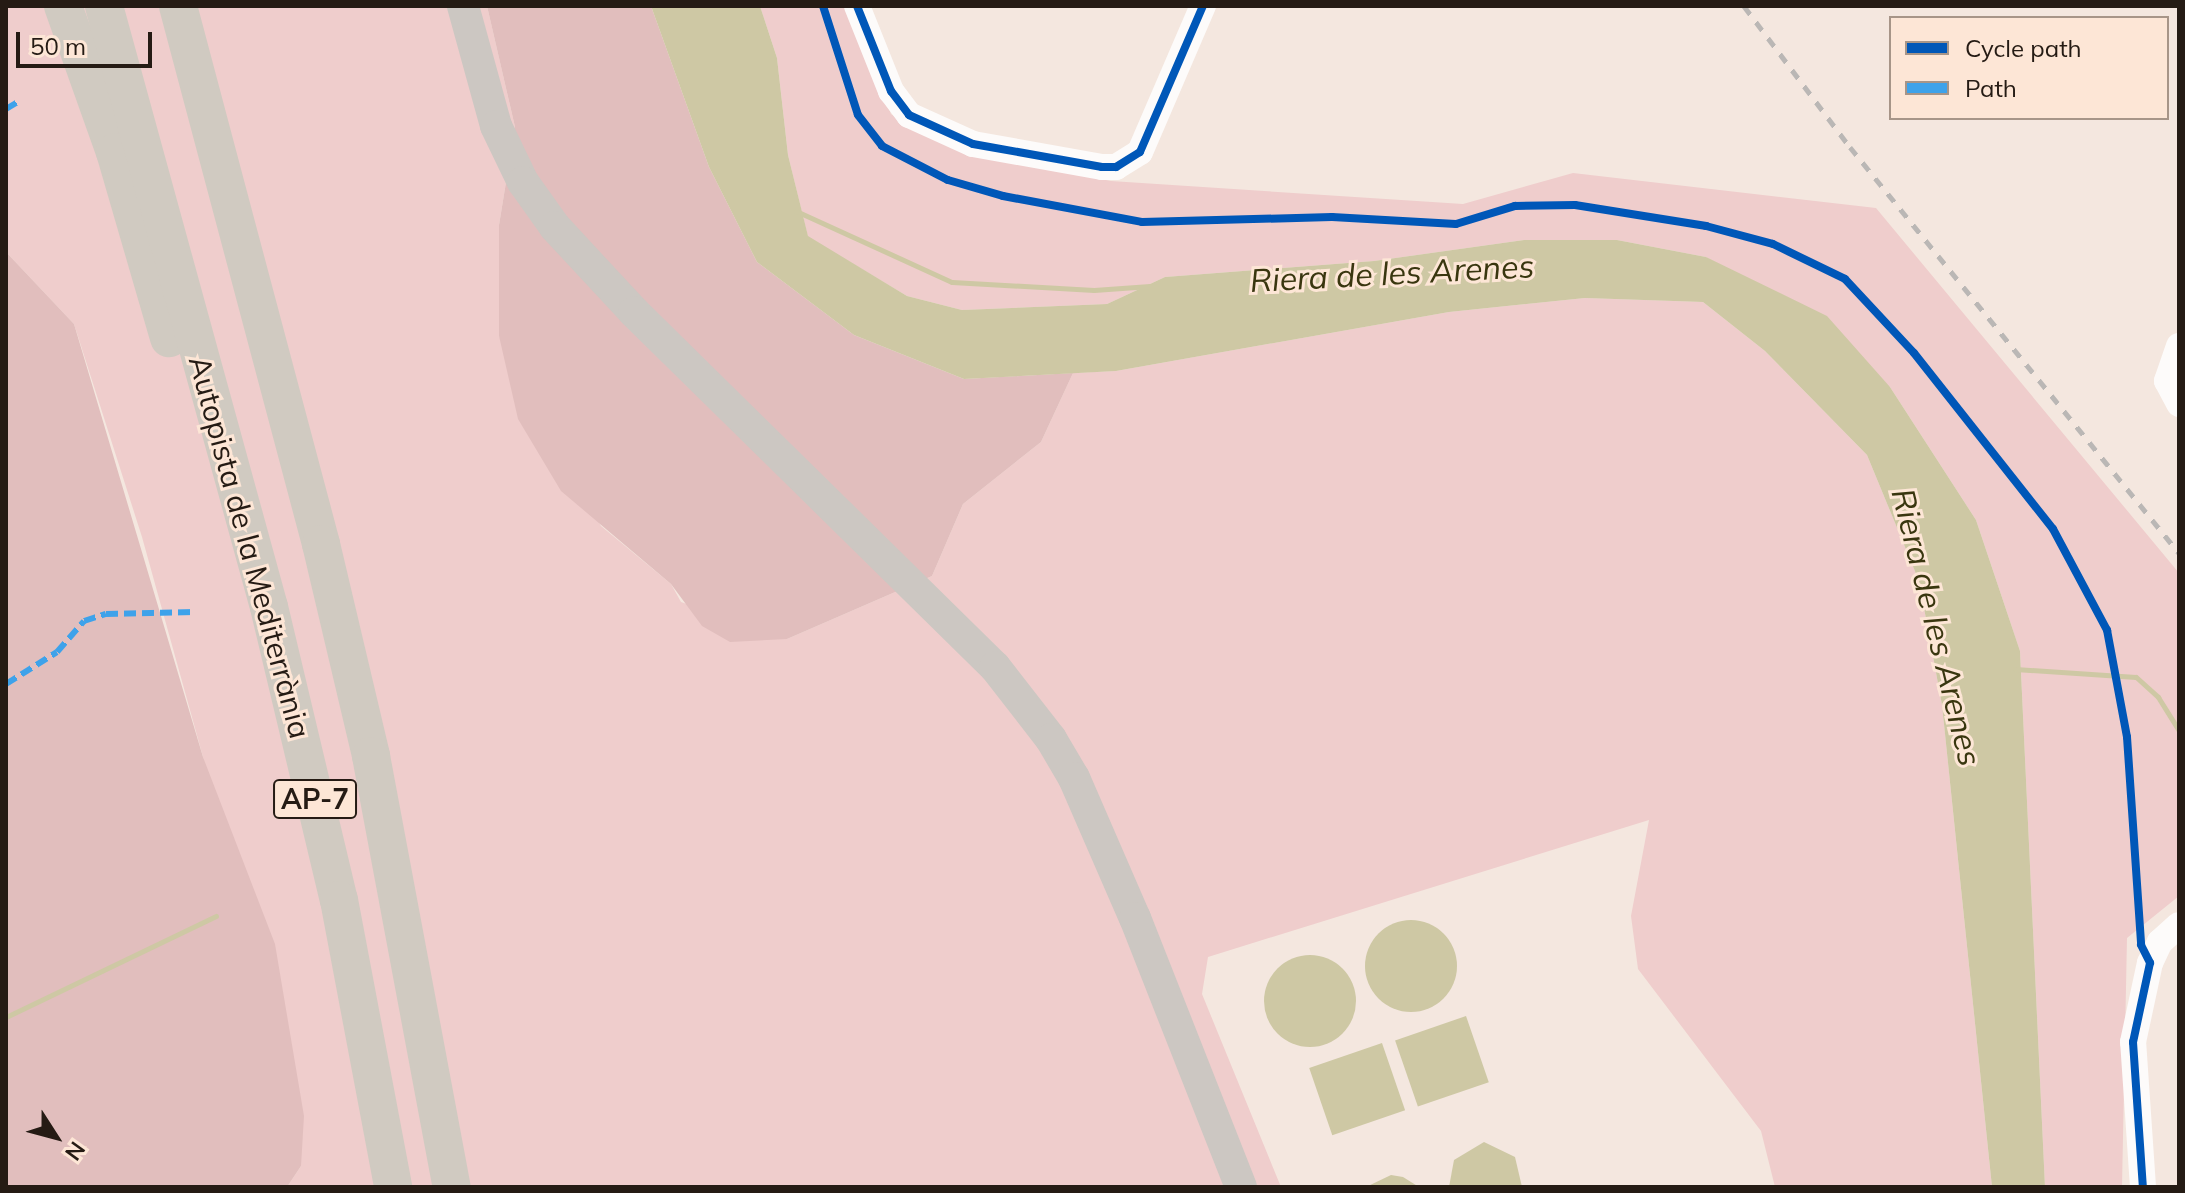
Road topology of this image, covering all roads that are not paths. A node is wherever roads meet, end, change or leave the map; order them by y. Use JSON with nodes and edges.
{"nodes":[{"id":1,"x":63,"y":6,"type":"edge"},
{"id":2,"x":104,"y":6,"type":"edge"},
{"id":3,"x":178,"y":6,"type":"edge"},
{"id":4,"x":463,"y":6,"type":"edge"},
{"id":5,"x":857,"y":6,"type":"edge"},
{"id":6,"x":1203,"y":6,"type":"edge"},
{"id":7,"x":2179,"y":346,"type":"edge"},
{"id":8,"x":2179,"y":404,"type":"edge"},
{"id":9,"x":214,"y":417,"type":"junction"},
{"id":10,"x":2179,"y":925,"type":"edge"},
{"id":11,"x":393,"y":1187,"type":"edge"},
{"id":12,"x":452,"y":1187,"type":"edge"},
{"id":13,"x":1241,"y":1187,"type":"edge"},
{"id":14,"x":2143,"y":1187,"type":"edge"}],
"edges":[{"from":1,"to":9,"type":"highway"},
{"from":2,"to":9,"type":"highway","name":"Autopista de la Mediterrània","number":"AP-7"},
{"from":3,"to":12,"type":"highway","number":"AP-7"},
{"from":4,"to":13,"type":"main road"},
{"from":5,"to":6,"type":"street"},
{"from":7,"to":8,"type":"street"},
{"from":9,"to":11,"type":"highway","name":"Autopista de la Mediterrània","number":"AP-7"},
{"from":10,"to":14,"type":"street"}]}
